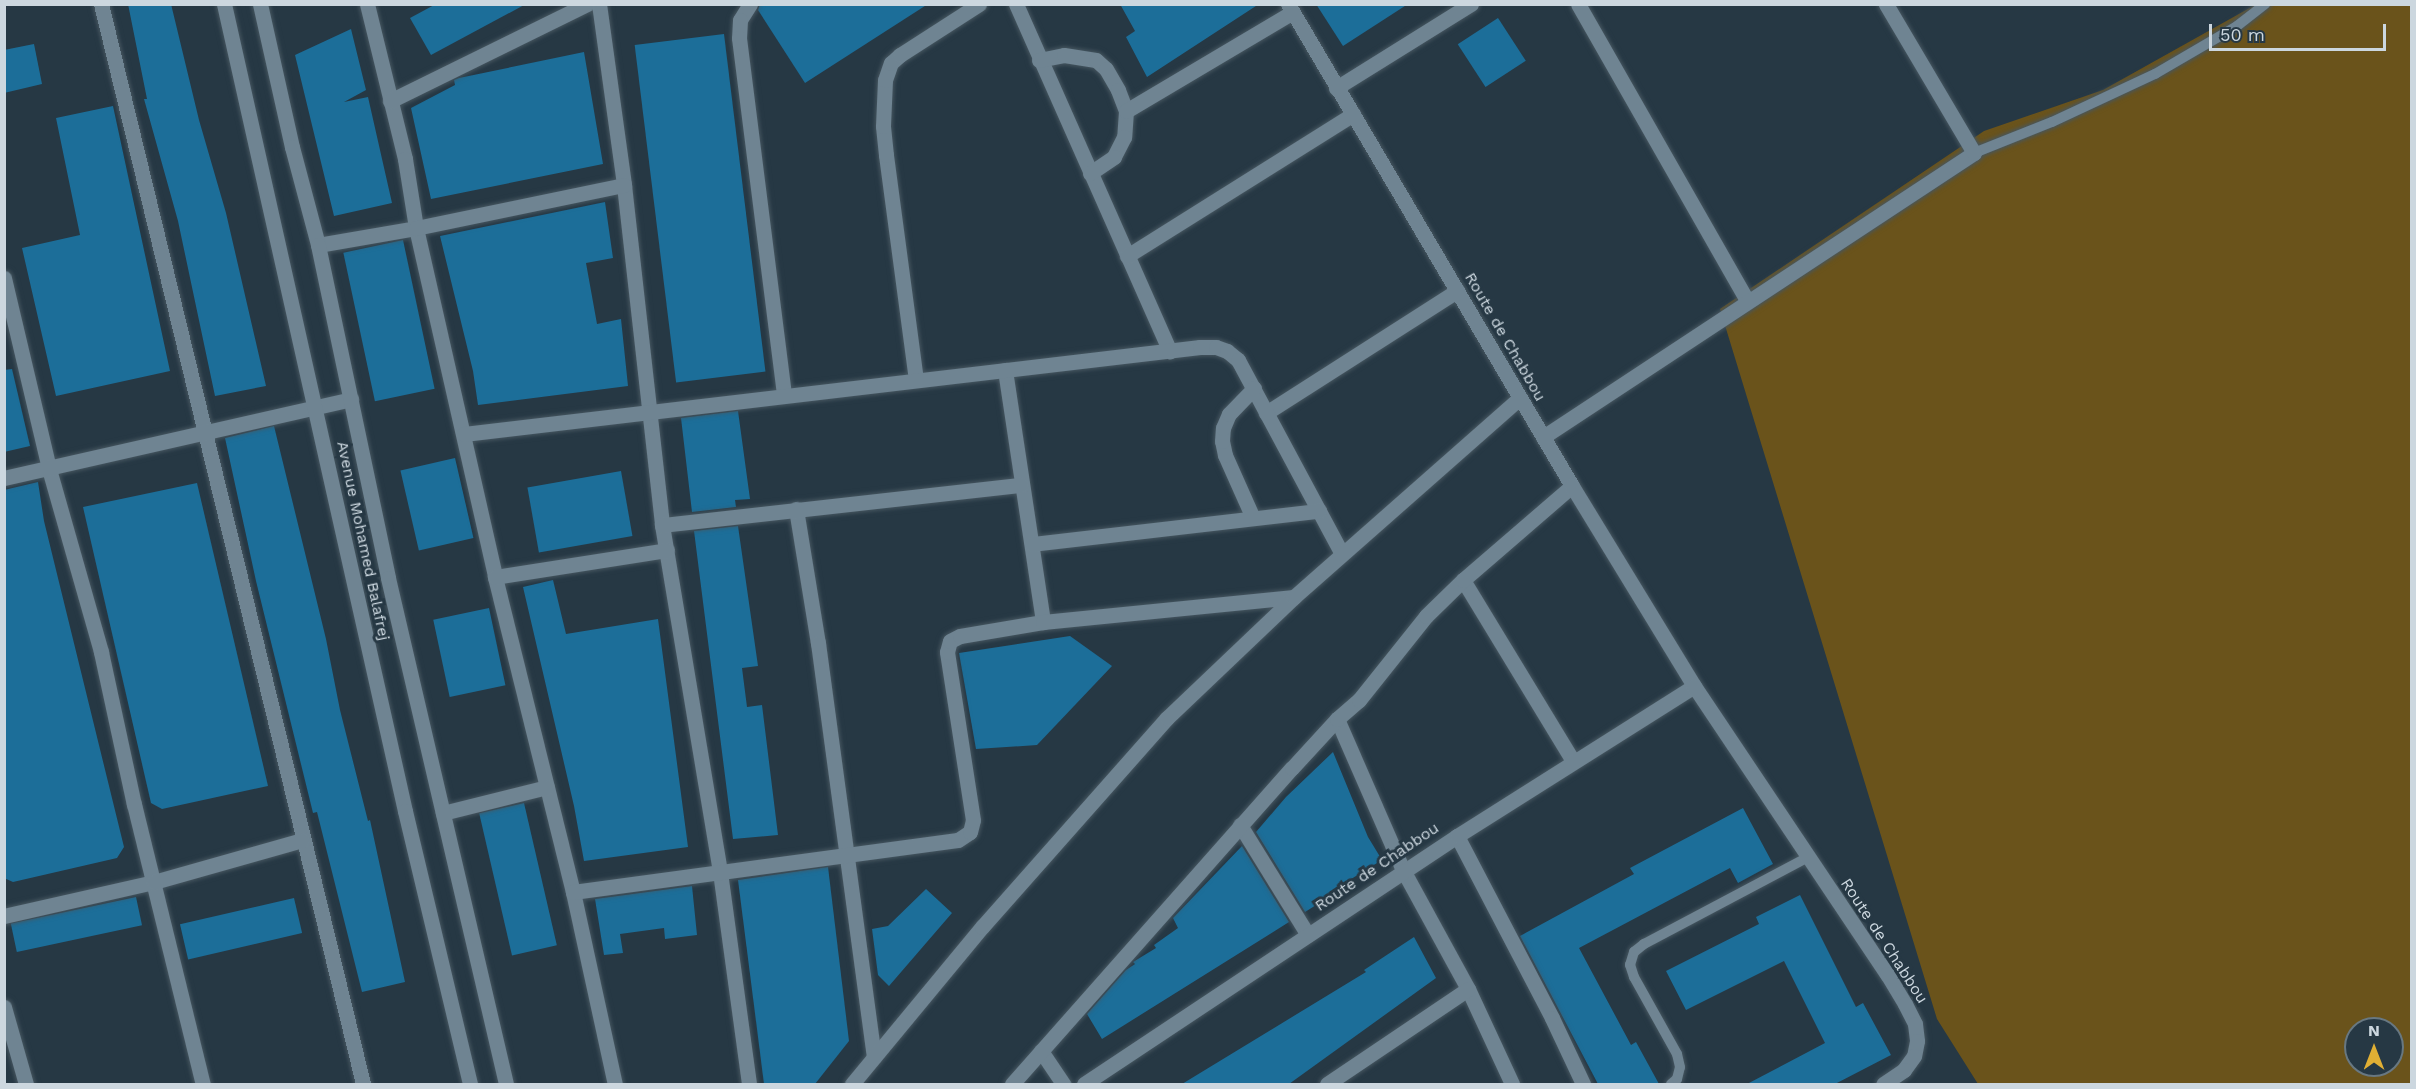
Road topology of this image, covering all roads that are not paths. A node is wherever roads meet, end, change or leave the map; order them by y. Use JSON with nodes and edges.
{"nodes":[{"id":1,"x":101,"y":4,"type":"edge"},
{"id":2,"x":224,"y":4,"type":"edge"},
{"id":3,"x":260,"y":4,"type":"edge"},
{"id":4,"x":367,"y":4,"type":"edge"},
{"id":5,"x":587,"y":4,"type":"edge"},
{"id":6,"x":599,"y":4,"type":"edge"},
{"id":7,"x":750,"y":4,"type":"edge"},
{"id":8,"x":979,"y":4,"type":"edge"},
{"id":9,"x":1016,"y":4,"type":"edge"},
{"id":10,"x":1471,"y":4,"type":"edge"},
{"id":11,"x":1578,"y":4,"type":"edge"},
{"id":12,"x":1886,"y":4,"type":"edge"},
{"id":13,"x":2265,"y":4,"type":"edge"},
{"id":14,"x":1291,"y":8,"type":"edge"},
{"id":15,"x":1039,"y":60,"type":"junction"},
{"id":16,"x":1336,"y":88,"type":"junction"},
{"id":17,"x":390,"y":100,"type":"junction"},
{"id":18,"x":1126,"y":111,"type":"junction"},
{"id":19,"x":1353,"y":114,"type":"junction"},
{"id":20,"x":1974,"y":153,"type":"junction"},
{"id":21,"x":1090,"y":173,"type":"junction"},
{"id":22,"x":624,"y":185,"type":"junction"},
{"id":23,"x":416,"y":228,"type":"junction"},
{"id":24,"x":318,"y":244,"type":"junction"},
{"id":25,"x":1127,"y":256,"type":"junction"},
{"id":26,"x":4,"y":278,"type":"edge"},
{"id":27,"x":1457,"y":291,"type":"junction"},
{"id":28,"x":1747,"y":300,"type":"junction"},
{"id":29,"x":1170,"y":351,"type":"junction"},
{"id":30,"x":1005,"y":370,"type":"junction"},
{"id":31,"x":916,"y":380,"type":"junction"},
{"id":32,"x":1254,"y":388,"type":"junction"},
{"id":33,"x":784,"y":395,"type":"junction"},
{"id":34,"x":1520,"y":398,"type":"junction"},
{"id":35,"x":351,"y":399,"type":"junction"},
{"id":36,"x":315,"y":406,"type":"junction"},
{"id":37,"x":649,"y":412,"type":"junction"},
{"id":38,"x":1266,"y":413,"type":"junction"},
{"id":39,"x":205,"y":432,"type":"junction"},
{"id":40,"x":464,"y":434,"type":"junction"},
{"id":41,"x":1543,"y":437,"type":"junction"},
{"id":42,"x":49,"y":469,"type":"junction"},
{"id":43,"x":4,"y":478,"type":"edge"},
{"id":44,"x":1021,"y":485,"type":"junction"},
{"id":45,"x":1572,"y":486,"type":"junction"},
{"id":46,"x":796,"y":509,"type":"junction"},
{"id":47,"x":1319,"y":511,"type":"junction"},
{"id":48,"x":1253,"y":518,"type":"junction"},
{"id":49,"x":662,"y":525,"type":"junction"},
{"id":50,"x":1032,"y":544,"type":"junction"},
{"id":51,"x":667,"y":550,"type":"junction"},
{"id":52,"x":1342,"y":554,"type":"junction"},
{"id":53,"x":495,"y":578,"type":"junction"},
{"id":54,"x":1463,"y":580,"type":"junction"},
{"id":55,"x":1294,"y":597,"type":"junction"},
{"id":56,"x":1043,"y":622,"type":"junction"},
{"id":57,"x":1694,"y":686,"type":"junction"},
{"id":58,"x":1337,"y":719,"type":"junction"},
{"id":59,"x":1573,"y":761,"type":"junction"},
{"id":60,"x":547,"y":787,"type":"junction"},
{"id":61,"x":443,"y":813,"type":"junction"},
{"id":62,"x":1240,"y":825,"type":"junction"},
{"id":63,"x":1457,"y":836,"type":"junction"},
{"id":64,"x":303,"y":840,"type":"junction"},
{"id":65,"x":846,"y":853,"type":"junction"},
{"id":66,"x":1808,"y":857,"type":"junction"},
{"id":67,"x":720,"y":872,"type":"junction"},
{"id":68,"x":1404,"y":872,"type":"junction"},
{"id":69,"x":154,"y":882,"type":"junction"},
{"id":70,"x":573,"y":892,"type":"junction"},
{"id":71,"x":4,"y":916,"type":"edge"},
{"id":72,"x":1308,"y":935,"type":"junction"},
{"id":73,"x":1468,"y":989,"type":"junction"},
{"id":74,"x":4,"y":1007,"type":"edge"},
{"id":75,"x":7,"y":1024,"type":"edge"},
{"id":76,"x":1041,"y":1051,"type":"junction"},
{"id":77,"x":874,"y":1056,"type":"junction"},
{"id":78,"x":27,"y":1084,"type":"edge"},
{"id":79,"x":203,"y":1084,"type":"edge"},
{"id":80,"x":363,"y":1084,"type":"edge"},
{"id":81,"x":470,"y":1084,"type":"edge"},
{"id":82,"x":506,"y":1084,"type":"edge"},
{"id":83,"x":615,"y":1084,"type":"edge"},
{"id":84,"x":749,"y":1084,"type":"edge"},
{"id":85,"x":852,"y":1084,"type":"edge"},
{"id":86,"x":1012,"y":1084,"type":"edge"},
{"id":87,"x":1062,"y":1084,"type":"edge"},
{"id":88,"x":1084,"y":1084,"type":"edge"},
{"id":89,"x":1327,"y":1084,"type":"edge"},
{"id":90,"x":1512,"y":1084,"type":"edge"},
{"id":91,"x":1583,"y":1084,"type":"edge"},
{"id":92,"x":1671,"y":1084,"type":"edge"},
{"id":93,"x":1883,"y":1084,"type":"edge"}],
"edges":[{"from":1,"to":39,"type":"street"},
{"from":2,"to":36,"type":"street","name":"Avenue Mohamed Balafrej"},
{"from":3,"to":24,"type":"street","name":"Avenue Mohamed Balafrej"},
{"from":4,"to":17,"type":"street"},
{"from":5,"to":17,"type":"street"},
{"from":6,"to":22,"type":"street"},
{"from":7,"to":33,"type":"street"},
{"from":8,"to":31,"type":"street"},
{"from":9,"to":15,"type":"street"},
{"from":10,"to":16,"type":"street"},
{"from":11,"to":28,"type":"street"},
{"from":12,"to":20,"type":"street"},
{"from":13,"to":20,"type":"lane"},
{"from":14,"to":16,"type":"street","name":"Route de Chabbou"},
{"from":14,"to":18,"type":"street"},
{"from":15,"to":18,"type":"street"},
{"from":15,"to":21,"type":"street"},
{"from":16,"to":19,"type":"street","name":"Route de Chabbou"},
{"from":17,"to":23,"type":"street"},
{"from":18,"to":21,"type":"street"},
{"from":19,"to":25,"type":"street"},
{"from":19,"to":27,"type":"street","name":"Route de Chabbou"},
{"from":20,"to":28,"type":"street"},
{"from":21,"to":25,"type":"street"},
{"from":22,"to":23,"type":"street"},
{"from":22,"to":37,"type":"street"},
{"from":23,"to":24,"type":"street"},
{"from":23,"to":40,"type":"street"},
{"from":24,"to":35,"type":"street","name":"Avenue Mohamed Balafrej"},
{"from":25,"to":29,"type":"street"},
{"from":26,"to":42,"type":"street"},
{"from":27,"to":34,"type":"street","name":"Route de Chabbou"},
{"from":27,"to":38,"type":"street"},
{"from":28,"to":41,"type":"street"},
{"from":29,"to":30,"type":"street"},
{"from":29,"to":32,"type":"street"},
{"from":30,"to":31,"type":"street"},
{"from":30,"to":44,"type":"street"},
{"from":31,"to":33,"type":"street"},
{"from":32,"to":38,"type":"street"},
{"from":32,"to":48,"type":"street"},
{"from":33,"to":37,"type":"street"},
{"from":34,"to":41,"type":"street","name":"Route de Chabbou"},
{"from":34,"to":52,"type":"street"},
{"from":35,"to":36,"type":"street"},
{"from":35,"to":61,"type":"street","name":"Avenue Mohamed Balafrej"},
{"from":36,"to":39,"type":"street"},
{"from":36,"to":81,"type":"street","name":"Avenue Mohamed Balafrej"},
{"from":37,"to":40,"type":"street"},
{"from":37,"to":49,"type":"street"},
{"from":38,"to":47,"type":"street"},
{"from":39,"to":42,"type":"street"},
{"from":39,"to":64,"type":"street"},
{"from":40,"to":53,"type":"street"},
{"from":41,"to":45,"type":"street","name":"Route de Chabbou"},
{"from":42,"to":43,"type":"street"},
{"from":42,"to":69,"type":"street"},
{"from":44,"to":46,"type":"street"},
{"from":44,"to":50,"type":"street"},
{"from":45,"to":54,"type":"street"},
{"from":45,"to":57,"type":"street","name":"Route de Chabbou"},
{"from":46,"to":49,"type":"street"},
{"from":46,"to":65,"type":"street"},
{"from":47,"to":48,"type":"street"},
{"from":47,"to":52,"type":"street"},
{"from":48,"to":50,"type":"street"},
{"from":49,"to":51,"type":"street"},
{"from":50,"to":56,"type":"street"},
{"from":51,"to":53,"type":"street"},
{"from":51,"to":67,"type":"street"},
{"from":52,"to":55,"type":"street"},
{"from":53,"to":60,"type":"street"},
{"from":54,"to":58,"type":"street"},
{"from":54,"to":59,"type":"street"},
{"from":55,"to":56,"type":"street"},
{"from":55,"to":77,"type":"street"},
{"from":56,"to":65,"type":"street"},
{"from":57,"to":59,"type":"street","name":"Route de Chabbou"},
{"from":57,"to":66,"type":"street","name":"Route de Chabbou"},
{"from":58,"to":62,"type":"street"},
{"from":58,"to":68,"type":"street"},
{"from":59,"to":63,"type":"street","name":"Route de Chabbou"},
{"from":60,"to":61,"type":"street"},
{"from":60,"to":70,"type":"street"},
{"from":61,"to":82,"type":"street","name":"Avenue Mohamed Balafrej"},
{"from":62,"to":72,"type":"street"},
{"from":62,"to":76,"type":"street"},
{"from":63,"to":68,"type":"street","name":"Route de Chabbou"},
{"from":63,"to":91,"type":"street"},
{"from":64,"to":69,"type":"street"},
{"from":64,"to":80,"type":"street"},
{"from":65,"to":67,"type":"street"},
{"from":65,"to":77,"type":"street"},
{"from":66,"to":92,"type":"lane"},
{"from":66,"to":93,"type":"street","name":"Route de Chabbou"},
{"from":67,"to":70,"type":"street"},
{"from":67,"to":84,"type":"street"},
{"from":68,"to":72,"type":"street","name":"Route de Chabbou"},
{"from":68,"to":73,"type":"street"},
{"from":69,"to":71,"type":"street"},
{"from":69,"to":79,"type":"street"},
{"from":70,"to":83,"type":"street"},
{"from":72,"to":88,"type":"street","name":"Route de Chabbou"},
{"from":73,"to":89,"type":"street"},
{"from":73,"to":90,"type":"street"},
{"from":74,"to":75,"type":"street"},
{"from":75,"to":78,"type":"street"},
{"from":76,"to":86,"type":"street"},
{"from":76,"to":87,"type":"street"},
{"from":77,"to":85,"type":"street"}]}
